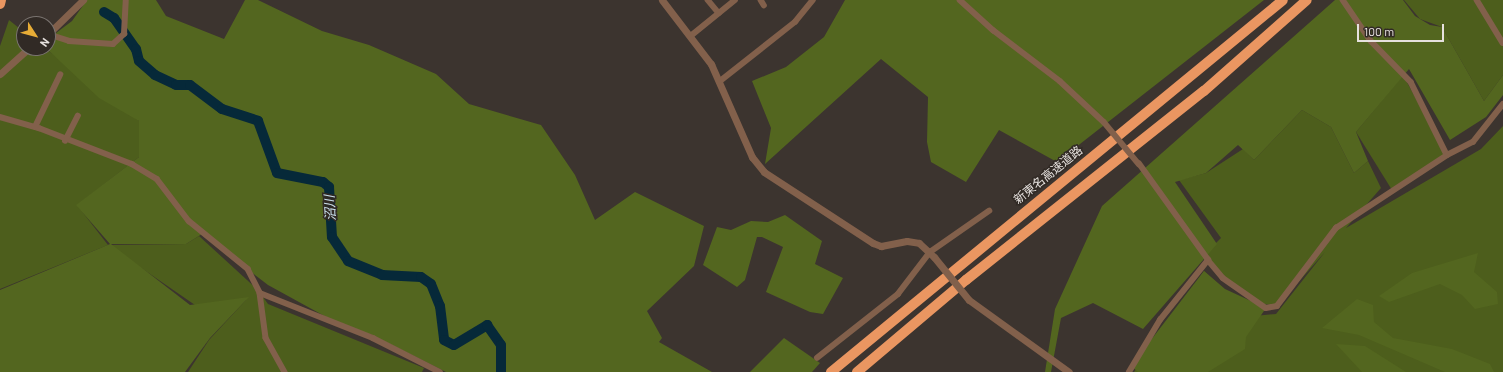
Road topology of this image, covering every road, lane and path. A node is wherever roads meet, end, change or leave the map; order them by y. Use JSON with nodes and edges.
{"nodes":[{"id":1,"x":1,"y":0,"type":"edge"},
{"id":2,"x":83,"y":0,"type":"edge"},
{"id":3,"x":126,"y":0,"type":"edge"},
{"id":4,"x":663,"y":0,"type":"edge"},
{"id":5,"x":708,"y":0,"type":"edge"},
{"id":6,"x":735,"y":0,"type":"edge"},
{"id":7,"x":813,"y":0,"type":"edge"},
{"id":8,"x":960,"y":0,"type":"edge"},
{"id":9,"x":1282,"y":0,"type":"edge"},
{"id":10,"x":1307,"y":0,"type":"edge"},
{"id":11,"x":1343,"y":0,"type":"edge"},
{"id":12,"x":1477,"y":0,"type":"edge"},
{"id":13,"x":0,"y":4,"type":"edge"},
{"id":14,"x":719,"y":13,"type":"junction"},
{"id":15,"x":56,"y":26,"type":"edge"},
{"id":16,"x":692,"y":35,"type":"junction"},
{"id":17,"x":56,"y":37,"type":"edge"},
{"id":18,"x":1503,"y":43,"type":"edge"},
{"id":19,"x":20,"y":56,"type":"edge"},
{"id":20,"x":0,"y":74,"type":"edge"},
{"id":21,"x":60,"y":75,"type":"dead end"},
{"id":22,"x":719,"y":82,"type":"junction"},
{"id":23,"x":1503,"y":104,"type":"edge"},
{"id":24,"x":78,"y":116,"type":"dead end"},
{"id":25,"x":0,"y":117,"type":"edge"},
{"id":26,"x":35,"y":127,"type":"junction"},
{"id":27,"x":65,"y":141,"type":"junction"},
{"id":28,"x":1447,"y":155,"type":"junction"},
{"id":29,"x":989,"y":211,"type":"dead end"},
{"id":30,"x":932,"y":254,"type":"junction"},
{"id":31,"x":1208,"y":260,"type":"junction"},
{"id":32,"x":260,"y":293,"type":"junction"},
{"id":33,"x":817,"y":358,"type":"dead end"},
{"id":34,"x":285,"y":372,"type":"edge"},
{"id":35,"x":440,"y":372,"type":"edge"},
{"id":36,"x":831,"y":372,"type":"edge"},
{"id":37,"x":857,"y":372,"type":"edge"},
{"id":38,"x":1069,"y":372,"type":"edge"},
{"id":39,"x":1129,"y":372,"type":"edge"}],
"edges":[{"from":1,"to":13,"type":"highway"},
{"from":2,"to":15,"type":"street"},
{"from":3,"to":17,"type":"street"},
{"from":4,"to":16,"type":"street"},
{"from":5,"to":14,"type":"street"},
{"from":6,"to":14,"type":"street"},
{"from":7,"to":22,"type":"street"},
{"from":8,"to":31,"type":"street","bridge":true},
{"from":9,"to":36,"type":"highway","name":"新東名高速道路"},
{"from":10,"to":37,"type":"highway"},
{"from":11,"to":28,"type":"street"},
{"from":12,"to":18,"type":"street"},
{"from":14,"to":16,"type":"street"},
{"from":16,"to":22,"type":"street"},
{"from":19,"to":20,"type":"street"},
{"from":21,"to":26,"type":"street"},
{"from":22,"to":30,"type":"street"},
{"from":23,"to":28,"type":"street"},
{"from":24,"to":27,"type":"street"},
{"from":25,"to":26,"type":"street"},
{"from":26,"to":27,"type":"street"},
{"from":27,"to":32,"type":"street"},
{"from":28,"to":31,"type":"street"},
{"from":29,"to":30,"type":"street"},
{"from":30,"to":33,"type":"street"},
{"from":30,"to":38,"type":"street","bridge":true},
{"from":31,"to":39,"type":"street"},
{"from":32,"to":34,"type":"street"},
{"from":32,"to":35,"type":"street"}]}
